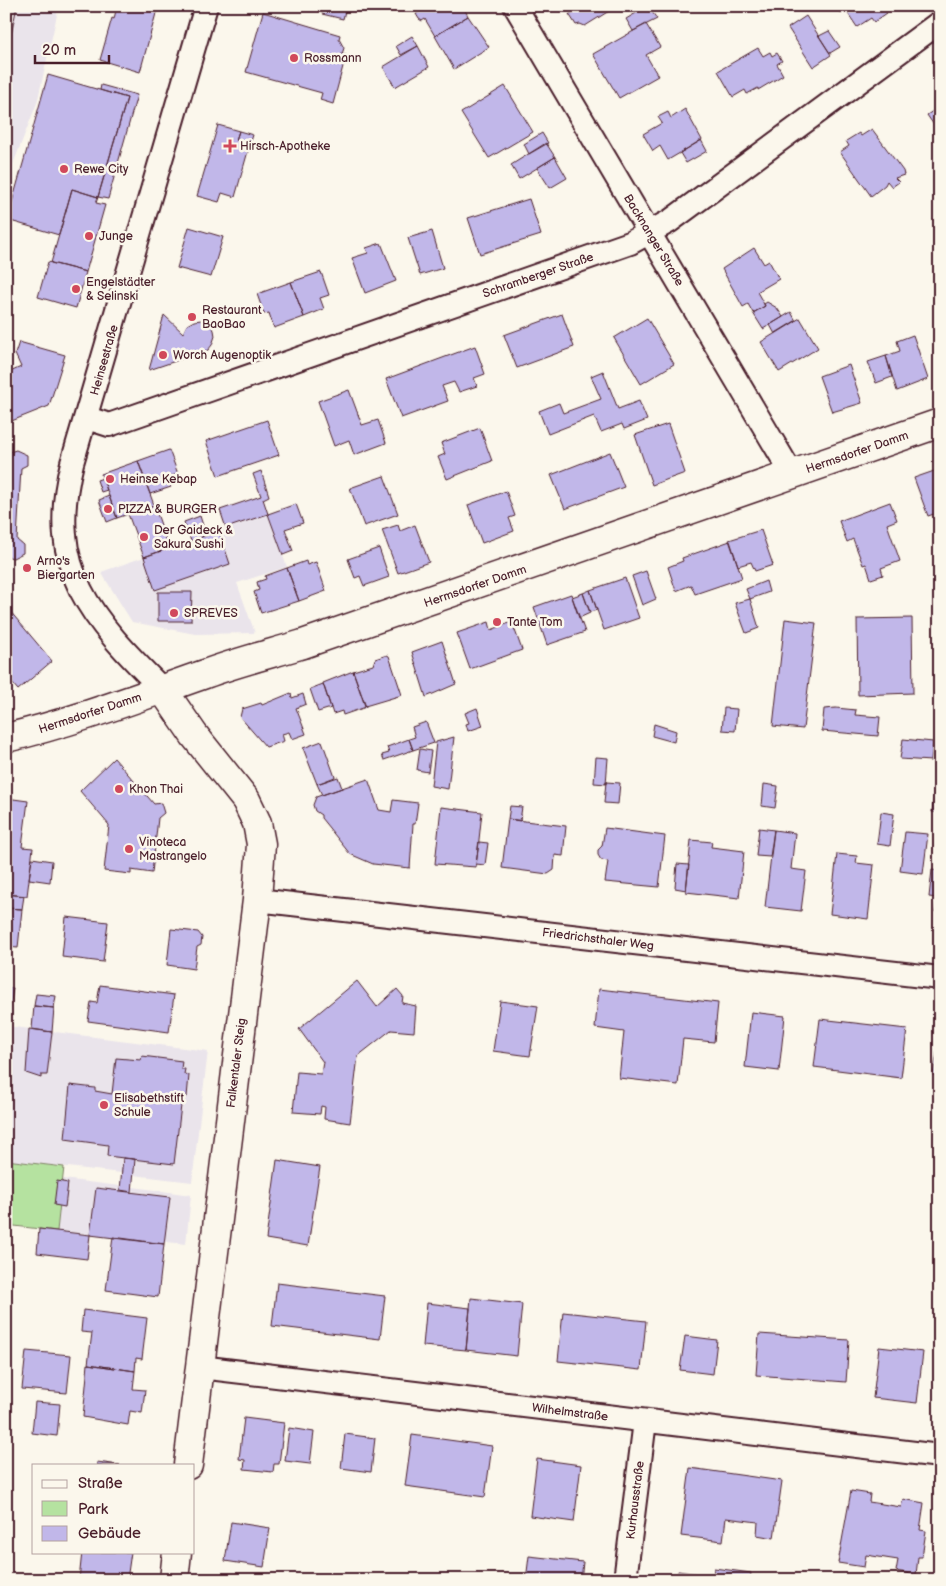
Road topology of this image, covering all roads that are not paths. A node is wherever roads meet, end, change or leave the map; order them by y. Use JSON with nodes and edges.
{"nodes":[{"id":1,"x":206,"y":6,"type":"edge"},
{"id":2,"x":515,"y":6,"type":"edge"},
{"id":3,"x":940,"y":22,"type":"edge"},
{"id":4,"x":649,"y":232,"type":"junction"},
{"id":5,"x":87,"y":418,"type":"junction"},
{"id":6,"x":940,"y":423,"type":"edge"},
{"id":7,"x":792,"y":474,"type":"junction"},
{"id":8,"x":162,"y":690,"type":"junction"},
{"id":9,"x":6,"y":738,"type":"edge"},
{"id":10,"x":257,"y":900,"type":"junction"},
{"id":11,"x":940,"y":978,"type":"edge"},
{"id":12,"x":200,"y":1367,"type":"junction"},
{"id":13,"x":645,"y":1421,"type":"junction"},
{"id":14,"x":940,"y":1456,"type":"edge"},
{"id":15,"x":188,"y":1464,"type":"edge"},
{"id":16,"x":177,"y":1554,"type":"edge"},
{"id":17,"x":174,"y":1580,"type":"edge"},
{"id":18,"x":625,"y":1580,"type":"edge"}],
"edges":[{"from":1,"to":5,"type":"street","name":"Heinsestraße"},
{"from":2,"to":4,"type":"street","name":"Backnanger Straße"},
{"from":3,"to":4,"type":"street","name":"Schramberger Straße"},
{"from":4,"to":5,"type":"street","name":"Schramberger Straße"},
{"from":4,"to":7,"type":"street","name":"Backnanger Straße"},
{"from":5,"to":8,"type":"street","name":"Heinsestraße"},
{"from":6,"to":7,"type":"main road","name":"Hermsdorfer Damm"},
{"from":7,"to":8,"type":"main road","name":"Hermsdorfer Damm"},
{"from":8,"to":9,"type":"main road","name":"Hermsdorfer Damm"},
{"from":8,"to":10,"type":"main road","name":"Falkentaler Steig"},
{"from":10,"to":11,"type":"street","name":"Friedrichsthaler Weg"},
{"from":10,"to":12,"type":"main road","name":"Falkentaler Steig"},
{"from":12,"to":13,"type":"street","name":"Wilhelmstraße"},
{"from":12,"to":15,"type":"main road","name":"Falkentaler Steig"},
{"from":13,"to":14,"type":"street","name":"Wilhelmstraße"},
{"from":13,"to":18,"type":"street","name":"Kurhausstraße"},
{"from":16,"to":17,"type":"main road"}]}
